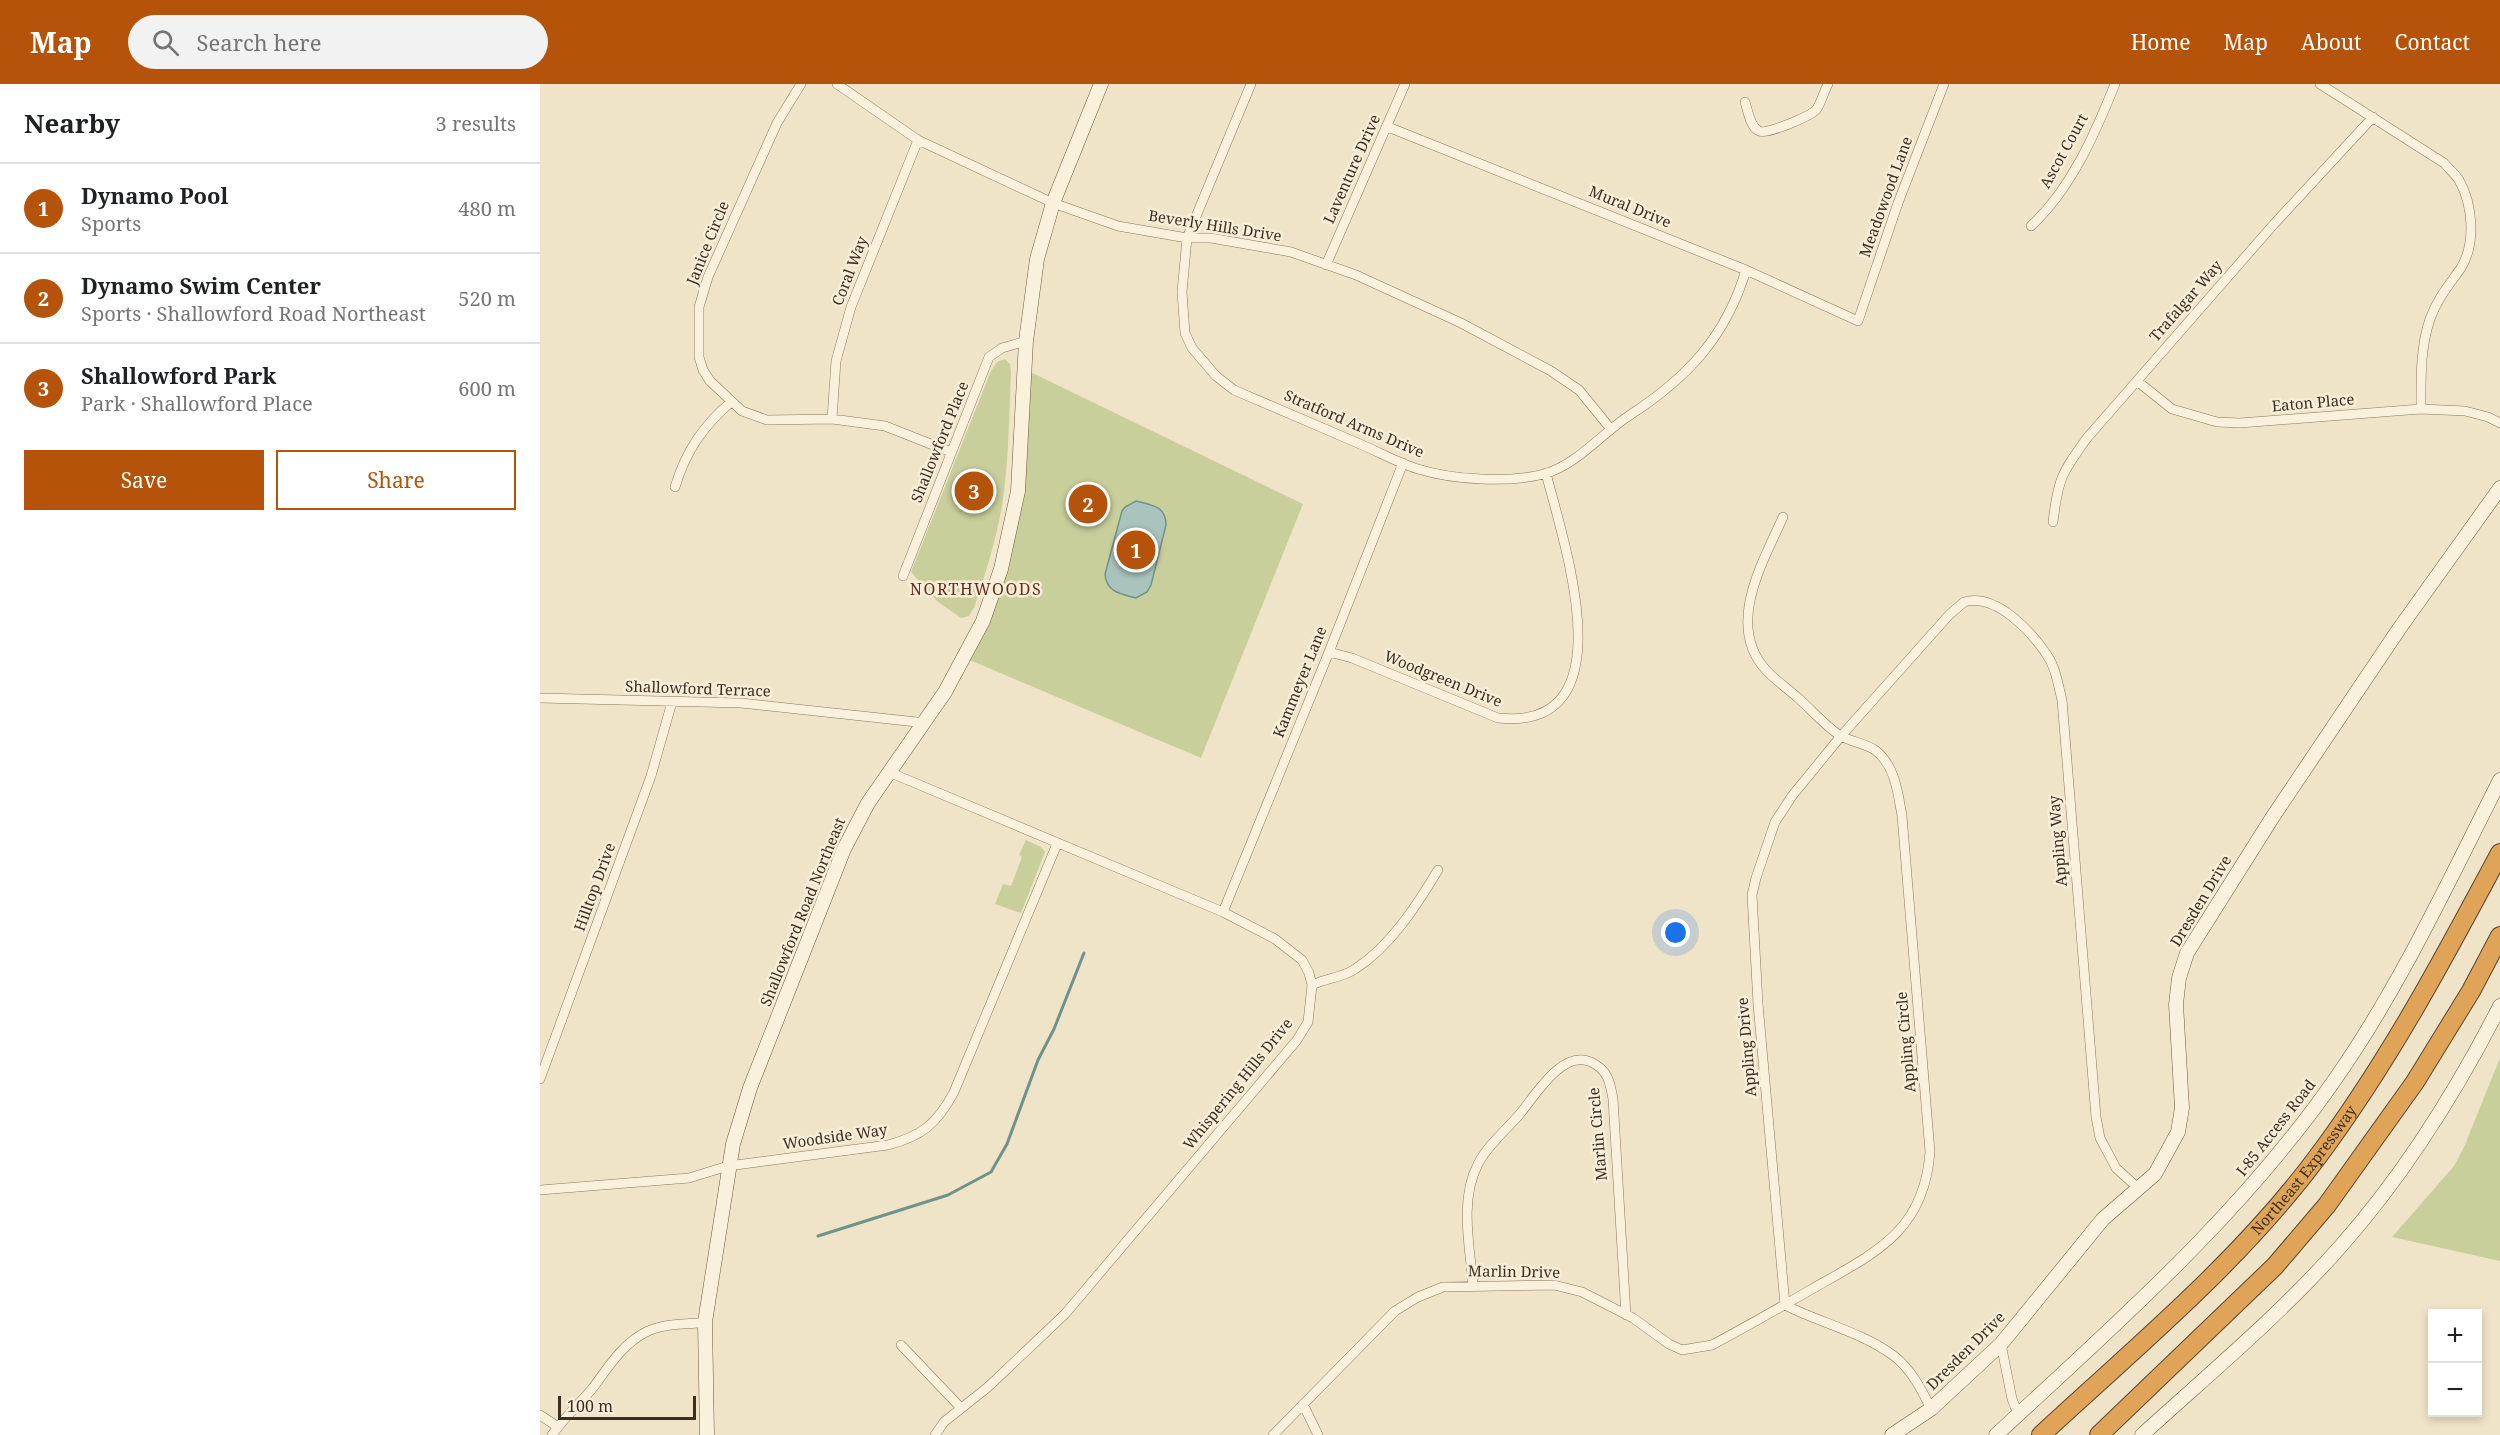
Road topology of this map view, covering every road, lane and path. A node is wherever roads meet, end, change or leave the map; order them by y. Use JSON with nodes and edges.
{"nodes":[{"id":1,"x":801,"y":84,"type":"edge"},
{"id":2,"x":837,"y":84,"type":"edge"},
{"id":3,"x":1101,"y":84,"type":"edge"},
{"id":4,"x":1251,"y":84,"type":"edge"},
{"id":5,"x":1405,"y":84,"type":"edge"},
{"id":6,"x":1828,"y":84,"type":"edge"},
{"id":7,"x":1944,"y":84,"type":"edge"},
{"id":8,"x":2115,"y":84,"type":"edge"},
{"id":9,"x":2320,"y":84,"type":"edge"},
{"id":10,"x":1744,"y":102,"type":"dead end"},
{"id":11,"x":2373,"y":117,"type":"junction"},
{"id":12,"x":1388,"y":127,"type":"junction"},
{"id":13,"x":918,"y":140,"type":"junction"},
{"id":14,"x":1053,"y":203,"type":"junction"},
{"id":15,"x":2031,"y":226,"type":"dead end"},
{"id":16,"x":1187,"y":238,"type":"junction"},
{"id":17,"x":1326,"y":265,"type":"junction"},
{"id":18,"x":1746,"y":270,"type":"junction"},
{"id":19,"x":1858,"y":321,"type":"joint"},
{"id":20,"x":1026,"y":341,"type":"junction"},
{"id":21,"x":2136,"y":381,"type":"junction"},
{"id":22,"x":730,"y":402,"type":"junction"},
{"id":23,"x":2421,"y":409,"type":"junction"},
{"id":24,"x":832,"y":419,"type":"junction"},
{"id":25,"x":2500,"y":423,"type":"edge"},
{"id":26,"x":1610,"y":428,"type":"junction"},
{"id":27,"x":951,"y":452,"type":"junction"},
{"id":28,"x":1403,"y":463,"type":"junction"},
{"id":29,"x":1546,"y":473,"type":"junction"},
{"id":30,"x":675,"y":487,"type":"dead end"},
{"id":31,"x":2500,"y":488,"type":"edge"},
{"id":32,"x":1783,"y":517,"type":"dead end"},
{"id":33,"x":2053,"y":522,"type":"dead end"},
{"id":34,"x":903,"y":576,"type":"dead end"},
{"id":35,"x":1329,"y":652,"type":"junction"},
{"id":36,"x":1914,"y":654,"type":"joint"},
{"id":37,"x":540,"y":698,"type":"edge"},
{"id":38,"x":672,"y":702,"type":"junction"},
{"id":39,"x":926,"y":723,"type":"junction"},
{"id":40,"x":1841,"y":736,"type":"junction"},
{"id":41,"x":891,"y":773,"type":"junction"},
{"id":42,"x":2500,"y":780,"type":"edge"},
{"id":43,"x":1057,"y":844,"type":"junction"},
{"id":44,"x":2500,"y":852,"type":"edge"},
{"id":45,"x":1438,"y":870,"type":"dead end"},
{"id":46,"x":1223,"y":912,"type":"junction"},
{"id":47,"x":2500,"y":936,"type":"edge"},
{"id":48,"x":1312,"y":985,"type":"junction"},
{"id":49,"x":2500,"y":1006,"type":"edge"},
{"id":50,"x":540,"y":1079,"type":"edge"},
{"id":51,"x":728,"y":1166,"type":"junction"},
{"id":52,"x":2138,"y":1188,"type":"junction"},
{"id":53,"x":540,"y":1190,"type":"edge"},
{"id":54,"x":1473,"y":1286,"type":"junction"},
{"id":55,"x":1785,"y":1305,"type":"junction"},
{"id":56,"x":1626,"y":1315,"type":"junction"},
{"id":57,"x":705,"y":1323,"type":"junction"},
{"id":58,"x":2001,"y":1344,"type":"junction"},
{"id":59,"x":901,"y":1345,"type":"dead end"},
{"id":60,"x":1302,"y":1404,"type":"junction"},
{"id":61,"x":961,"y":1408,"type":"junction"},
{"id":62,"x":1931,"y":1409,"type":"junction"},
{"id":63,"x":2018,"y":1414,"type":"junction"},
{"id":64,"x":540,"y":1415,"type":"edge"},
{"id":65,"x":555,"y":1431,"type":"edge"},
{"id":66,"x":707,"y":1435,"type":"edge"},
{"id":67,"x":934,"y":1435,"type":"edge"},
{"id":68,"x":1273,"y":1435,"type":"edge"},
{"id":69,"x":1318,"y":1435,"type":"edge"},
{"id":70,"x":1892,"y":1435,"type":"edge"},
{"id":71,"x":1996,"y":1435,"type":"edge"},
{"id":72,"x":2041,"y":1435,"type":"edge"},
{"id":73,"x":2099,"y":1435,"type":"edge"},
{"id":74,"x":2142,"y":1435,"type":"edge"}],
"edges":[{"from":1,"to":22,"type":"street","name":"Janice Circle"},
{"from":2,"to":13,"type":"street","name":"Beverly Hills Drive"},
{"from":3,"to":14,"type":"street","name":"Shallowford Road Northeast"},
{"from":4,"to":16,"type":"street","name":"Stratford Arms Drive"},
{"from":5,"to":12,"type":"street","name":"Laventure Drive"},
{"from":6,"to":10,"type":"street"},
{"from":7,"to":19,"type":"street","name":"Meadowood Lane"},
{"from":8,"to":15,"type":"street","name":"Ascot Court"},
{"from":9,"to":11,"type":"street"},
{"from":11,"to":21,"type":"street","name":"Trafalgar Way"},
{"from":11,"to":23,"type":"street"},
{"from":12,"to":17,"type":"street","name":"Laventure Drive"},
{"from":12,"to":18,"type":"street","name":"Mural Drive"},
{"from":13,"to":14,"type":"street","name":"Beverly Hills Drive"},
{"from":13,"to":24,"type":"street","name":"Coral Way"},
{"from":14,"to":16,"type":"street","name":"Beverly Hills Drive"},
{"from":14,"to":20,"type":"street","name":"Shallowford Road Northeast"},
{"from":16,"to":17,"type":"street","name":"Beverly Hills Drive"},
{"from":16,"to":28,"type":"street","name":"Stratford Arms Drive"},
{"from":17,"to":26,"type":"street","name":"Beverly Hills Drive"},
{"from":18,"to":19,"type":"street","name":"Mural Drive"},
{"from":18,"to":26,"type":"street","name":"Stratford Arms Drive"},
{"from":20,"to":27,"type":"street","name":"Shallowford Place"},
{"from":20,"to":39,"type":"street","name":"Shallowford Road Northeast"},
{"from":21,"to":23,"type":"street","name":"Eaton Place"},
{"from":21,"to":33,"type":"street","name":"Trafalgar Way"},
{"from":22,"to":24,"type":"street","name":"Janice Circle"},
{"from":22,"to":30,"type":"street"},
{"from":23,"to":25,"type":"street","name":"Eaton Place"},
{"from":24,"to":27,"type":"street","name":"Janice Circle"},
{"from":26,"to":29,"type":"street","name":"Stratford Arms Drive"},
{"from":27,"to":34,"type":"street","name":"Shallowford Place"},
{"from":28,"to":29,"type":"street","name":"Stratford Arms Drive"},
{"from":28,"to":35,"type":"street","name":"Kammeyer Lane"},
{"from":29,"to":35,"type":"street","name":"Woodgreen Drive"},
{"from":31,"to":52,"type":"street","name":"Dresden Drive"},
{"from":32,"to":40,"type":"street"},
{"from":35,"to":46,"type":"street","name":"Kammeyer Lane"},
{"from":36,"to":40,"type":"street","name":"Appling Drive"},
{"from":36,"to":52,"type":"street","name":"Appling Way"},
{"from":37,"to":38,"type":"street","name":"Shallowford Terrace"},
{"from":38,"to":39,"type":"street","name":"Shallowford Terrace"},
{"from":38,"to":50,"type":"street","name":"Hilltop Drive"},
{"from":39,"to":41,"type":"street","name":"Shallowford Road Northeast"},
{"from":40,"to":55,"type":"street","name":"Appling Drive"},
{"from":40,"to":55,"type":"street","name":"Appling Circle"},
{"from":41,"to":43,"type":"street"},
{"from":41,"to":51,"type":"street","name":"Shallowford Road Northeast"},
{"from":42,"to":63,"type":"street","name":"I-85 Access Road"},
{"from":43,"to":46,"type":"street"},
{"from":43,"to":51,"type":"street","name":"Woodside Way"},
{"from":44,"to":72,"type":"highway","name":"Northeast Expressway"},
{"from":45,"to":48,"type":"street"},
{"from":46,"to":48,"type":"street"},
{"from":47,"to":73,"type":"highway"},
{"from":48,"to":61,"type":"street","name":"Whispering Hills Drive"},
{"from":49,"to":74,"type":"street"},
{"from":51,"to":53,"type":"street","name":"Woodside Way"},
{"from":51,"to":57,"type":"street","name":"Shallowford Road Northeast"},
{"from":52,"to":58,"type":"street","name":"Dresden Drive"},
{"from":54,"to":56,"type":"street","name":"Marlin Drive"},
{"from":54,"to":56,"type":"street","name":"Marlin Circle"},
{"from":54,"to":60,"type":"street","name":"Marlin Drive"},
{"from":55,"to":56,"type":"street","name":"Marlin Drive"},
{"from":55,"to":62,"type":"street"},
{"from":57,"to":65,"type":"street"},
{"from":57,"to":66,"type":"street","name":"Shallowford Road Northeast"},
{"from":58,"to":62,"type":"street","name":"Dresden Drive"},
{"from":58,"to":63,"type":"street"},
{"from":59,"to":61,"type":"street"},
{"from":60,"to":68,"type":"street","name":"Marlin Drive"},
{"from":60,"to":69,"type":"street"},
{"from":61,"to":67,"type":"street","name":"Whispering Hills Drive"},
{"from":62,"to":70,"type":"street","name":"Dresden Drive"},
{"from":63,"to":71,"type":"street","name":"I-85 Access Road"},
{"from":64,"to":65,"type":"street"}]}
